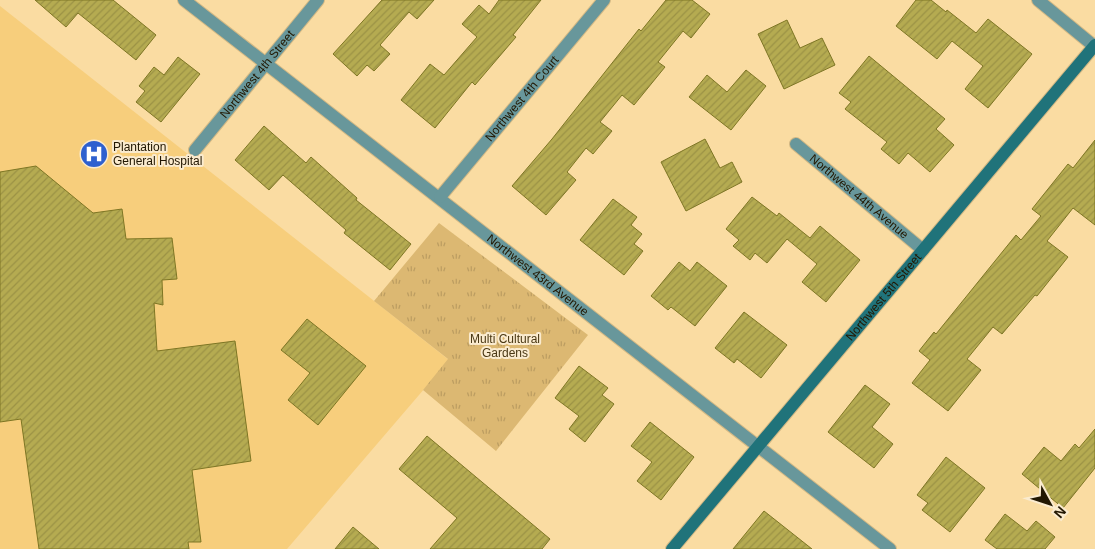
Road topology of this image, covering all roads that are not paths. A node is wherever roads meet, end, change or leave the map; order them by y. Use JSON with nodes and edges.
{"nodes":[{"id":1,"x":184,"y":0,"type":"edge"},
{"id":2,"x":318,"y":0,"type":"edge"},
{"id":3,"x":604,"y":0,"type":"edge"},
{"id":4,"x":1038,"y":0,"type":"edge"},
{"id":5,"x":1095,"y":45,"type":"edge"},
{"id":6,"x":266,"y":62,"type":"junction"},
{"id":7,"x":796,"y":144,"type":"dead end"},
{"id":8,"x":195,"y":150,"type":"dead end"},
{"id":9,"x":440,"y":197,"type":"junction"},
{"id":10,"x":923,"y":250,"type":"junction"},
{"id":11,"x":758,"y":445,"type":"junction"},
{"id":12,"x":672,"y":549,"type":"edge"},
{"id":13,"x":890,"y":549,"type":"edge"}],
"edges":[{"from":1,"to":6,"type":"street","name":"Northwest 43rd Avenue"},
{"from":2,"to":6,"type":"street","name":"Northwest 4th Street"},
{"from":3,"to":9,"type":"street","name":"Northwest 4th Court"},
{"from":4,"to":5,"type":"street"},
{"from":5,"to":10,"type":"street","name":"Northwest 5th Street"},
{"from":6,"to":8,"type":"street","name":"Northwest 4th Street"},
{"from":6,"to":9,"type":"street","name":"Northwest 43rd Avenue"},
{"from":7,"to":10,"type":"street","name":"Northwest 44th Avenue"},
{"from":9,"to":11,"type":"street","name":"Northwest 43rd Avenue"},
{"from":10,"to":11,"type":"street","name":"Northwest 5th Street"},
{"from":11,"to":12,"type":"street","name":"Northwest 5th Street"},
{"from":11,"to":13,"type":"street","name":"Northwest 43rd Avenue"}]}
